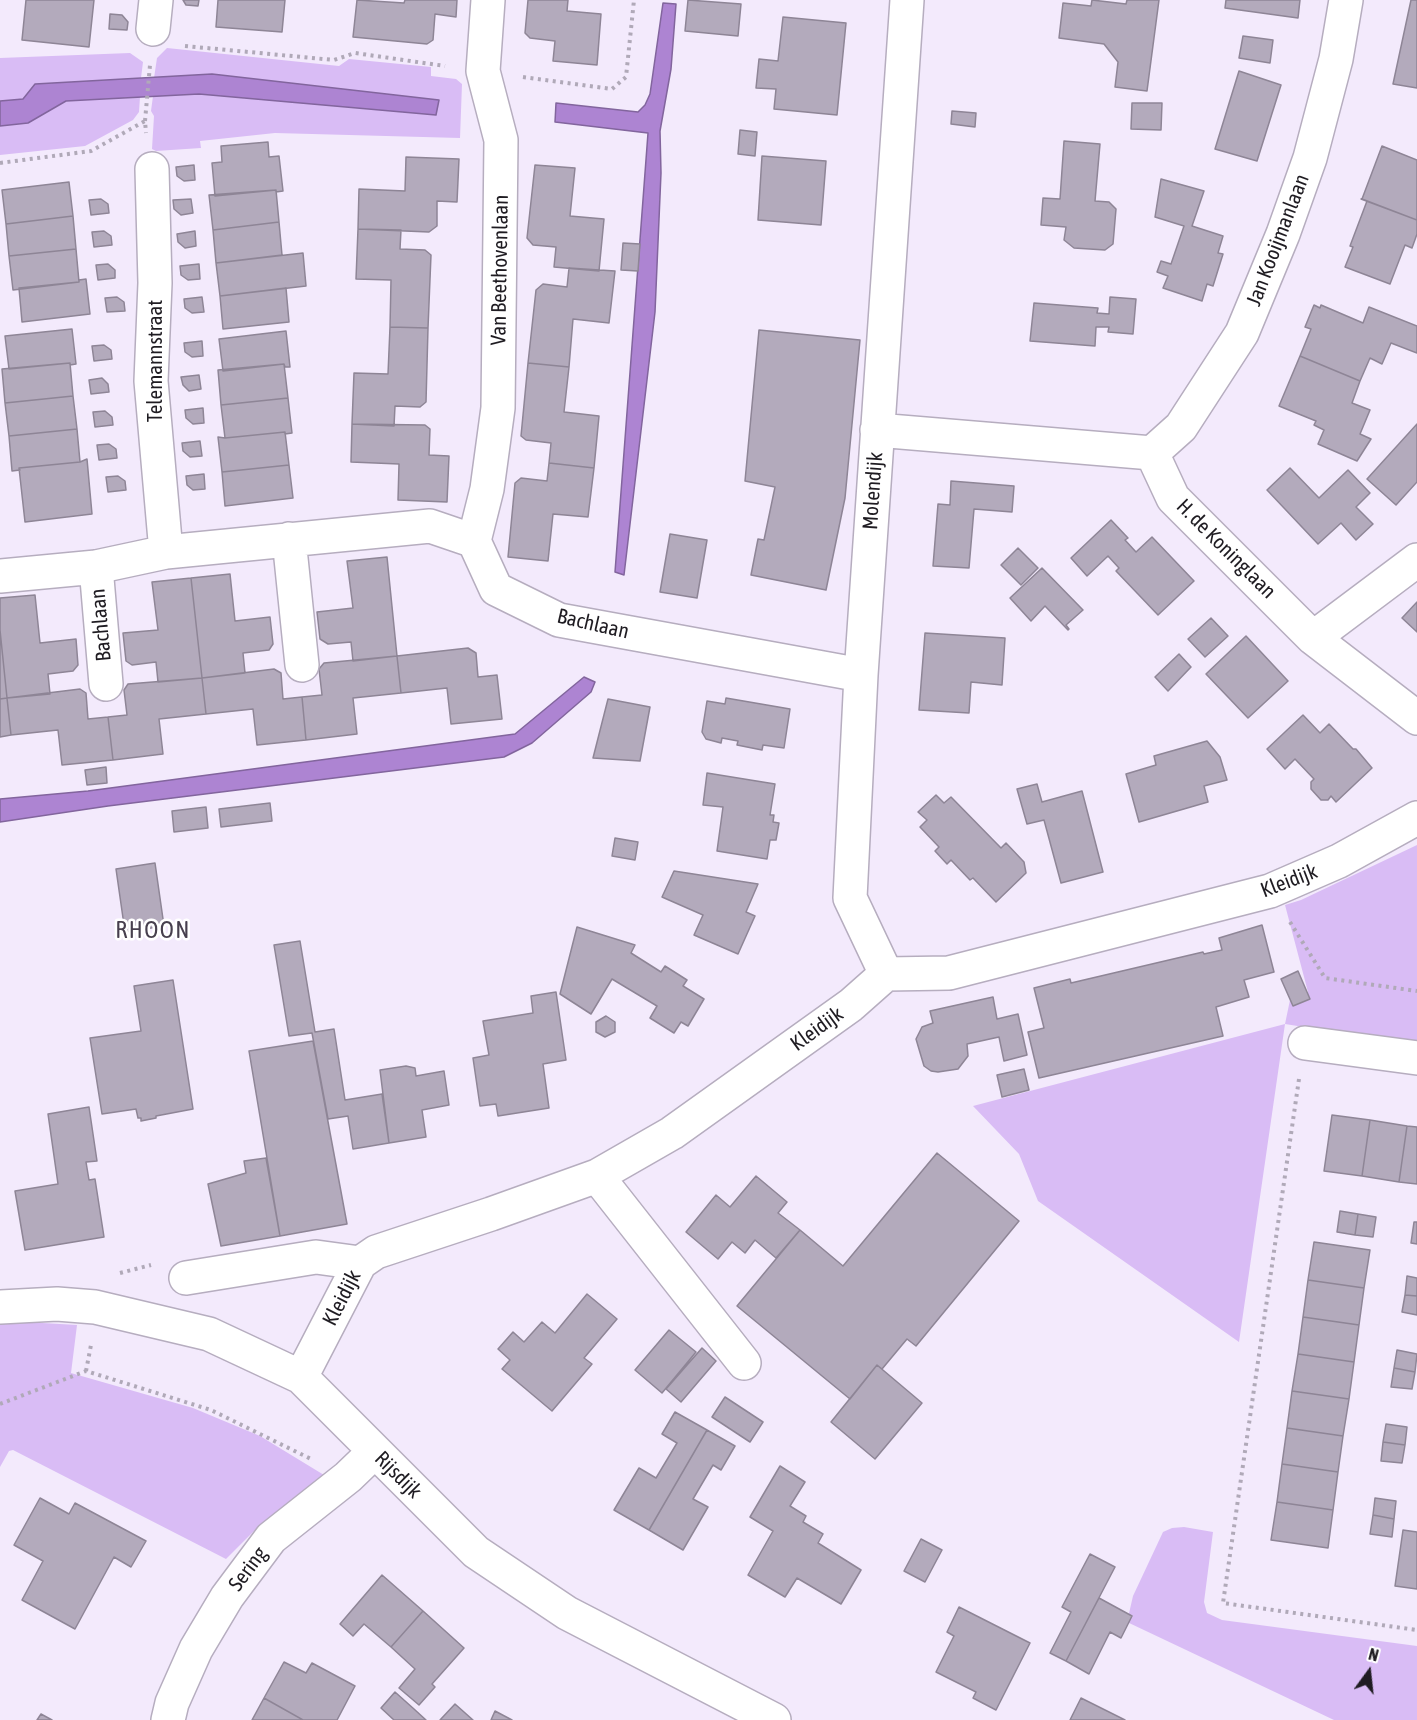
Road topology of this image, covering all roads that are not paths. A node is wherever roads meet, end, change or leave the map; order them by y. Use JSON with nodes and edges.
{"nodes":[{"id":1,"x":488,"y":0,"type":"edge"},
{"id":2,"x":907,"y":0,"type":"edge"},
{"id":3,"x":1346,"y":0,"type":"edge"},
{"id":4,"x":152,"y":169,"type":"road end"},
{"id":5,"x":877,"y":430,"type":"junction"},
{"id":6,"x":1152,"y":453,"type":"junction"},
{"id":7,"x":289,"y":539,"type":"junction"},
{"id":8,"x":474,"y":541,"type":"junction"},
{"id":9,"x":165,"y":552,"type":"junction"},
{"id":10,"x":1417,"y":560,"type":"edge"},
{"id":11,"x":96,"y":567,"type":"junction"},
{"id":12,"x":0,"y":576,"type":"edge"},
{"id":13,"x":1313,"y":638,"type":"junction"},
{"id":14,"x":302,"y":665,"type":"dead end"},
{"id":15,"x":861,"y":675,"type":"junction"},
{"id":16,"x":106,"y":684,"type":"dead end"},
{"id":17,"x":1417,"y":718,"type":"edge"},
{"id":18,"x":1417,"y":818,"type":"edge"},
{"id":19,"x":886,"y":974,"type":"junction"},
{"id":20,"x":1305,"y":1042,"type":"road end"},
{"id":21,"x":1417,"y":1058,"type":"edge"},
{"id":22,"x":597,"y":1176,"type":"junction"},
{"id":23,"x":360,"y":1263,"type":"junction"},
{"id":24,"x":186,"y":1278,"type":"dead end"},
{"id":25,"x":0,"y":1307,"type":"edge"},
{"id":26,"x":744,"y":1363,"type":"dead end"},
{"id":27,"x":301,"y":1377,"type":"junction"},
{"id":28,"x":374,"y":1452,"type":"junction"},
{"id":29,"x":168,"y":1720,"type":"edge"},
{"id":30,"x":774,"y":1720,"type":"edge"}],
"edges":[{"from":1,"to":8,"type":"street","name":"Van Beethovenlaan"},
{"from":2,"to":5,"type":"street","name":"Molendijk"},
{"from":3,"to":6,"type":"street","name":"Jan Kooijmanlaan"},
{"from":4,"to":9,"type":"street","name":"Telemannstraat"},
{"from":5,"to":6,"type":"street"},
{"from":5,"to":15,"type":"street","name":"Molendijk"},
{"from":6,"to":13,"type":"street","name":"H. de Koninglaan"},
{"from":7,"to":8,"type":"street","name":"Bachlaan"},
{"from":7,"to":9,"type":"street","name":"Bachlaan"},
{"from":7,"to":14,"type":"street"},
{"from":8,"to":15,"type":"street","name":"Bachlaan"},
{"from":9,"to":11,"type":"street","name":"Bachlaan"},
{"from":10,"to":13,"type":"street"},
{"from":11,"to":12,"type":"street","name":"Bachlaan"},
{"from":11,"to":16,"type":"street","name":"Bachlaan"},
{"from":13,"to":17,"type":"street","name":"H. de Koninglaan"},
{"from":15,"to":19,"type":"street","name":"Molendijk"},
{"from":18,"to":19,"type":"street","name":"Kleidijk"},
{"from":19,"to":22,"type":"street","name":"Kleidijk"},
{"from":20,"to":21,"type":"street"},
{"from":22,"to":23,"type":"street","name":"Kleidijk"},
{"from":22,"to":26,"type":"street"},
{"from":23,"to":24,"type":"street"},
{"from":23,"to":27,"type":"street","name":"Kleidijk"},
{"from":25,"to":27,"type":"street","name":"Rijsdijk"},
{"from":27,"to":28,"type":"street","name":"Rijsdijk"},
{"from":28,"to":29,"type":"street","name":"Sering"},
{"from":28,"to":30,"type":"street","name":"Rijsdijk"}]}
